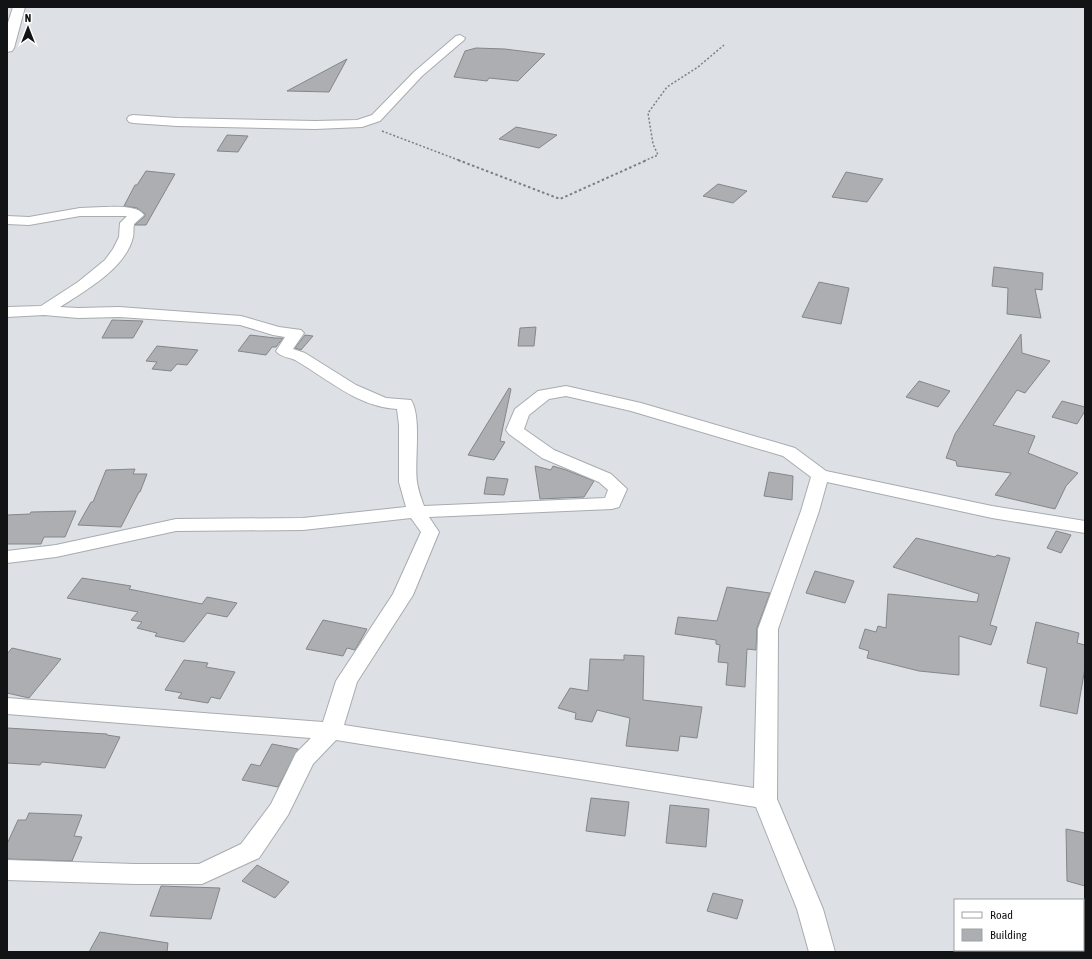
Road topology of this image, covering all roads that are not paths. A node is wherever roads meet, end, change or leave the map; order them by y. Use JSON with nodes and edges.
{"nodes":[{"id":1,"x":20,"y":7,"type":"edge"},
{"id":2,"x":460,"y":38,"type":"dead end"},
{"id":3,"x":7,"y":48,"type":"edge"},
{"id":4,"x":133,"y":119,"type":"dead end"},
{"id":5,"x":7,"y":220,"type":"edge"},
{"id":6,"x":44,"y":310,"type":"junction"},
{"id":7,"x":7,"y":312,"type":"edge"},
{"id":8,"x":820,"y":475,"type":"junction"},
{"id":9,"x":416,"y":512,"type":"junction"},
{"id":10,"x":1085,"y":527,"type":"edge"},
{"id":11,"x":7,"y":557,"type":"edge"},
{"id":12,"x":7,"y":706,"type":"edge"},
{"id":13,"x":331,"y":731,"type":"junction"},
{"id":14,"x":765,"y":799,"type":"junction"},
{"id":15,"x":7,"y":870,"type":"edge"},
{"id":16,"x":822,"y":952,"type":"edge"}],
"edges":[{"from":1,"to":3,"type":"street"},
{"from":2,"to":4,"type":"street"},
{"from":5,"to":6,"type":"street"},
{"from":6,"to":7,"type":"street"},
{"from":6,"to":9,"type":"street"},
{"from":8,"to":9,"type":"street"},
{"from":8,"to":10,"type":"street"},
{"from":8,"to":14,"type":"street"},
{"from":9,"to":11,"type":"street"},
{"from":9,"to":13,"type":"street"},
{"from":12,"to":13,"type":"street"},
{"from":13,"to":14,"type":"street"},
{"from":13,"to":15,"type":"street"},
{"from":14,"to":16,"type":"street"}]}
